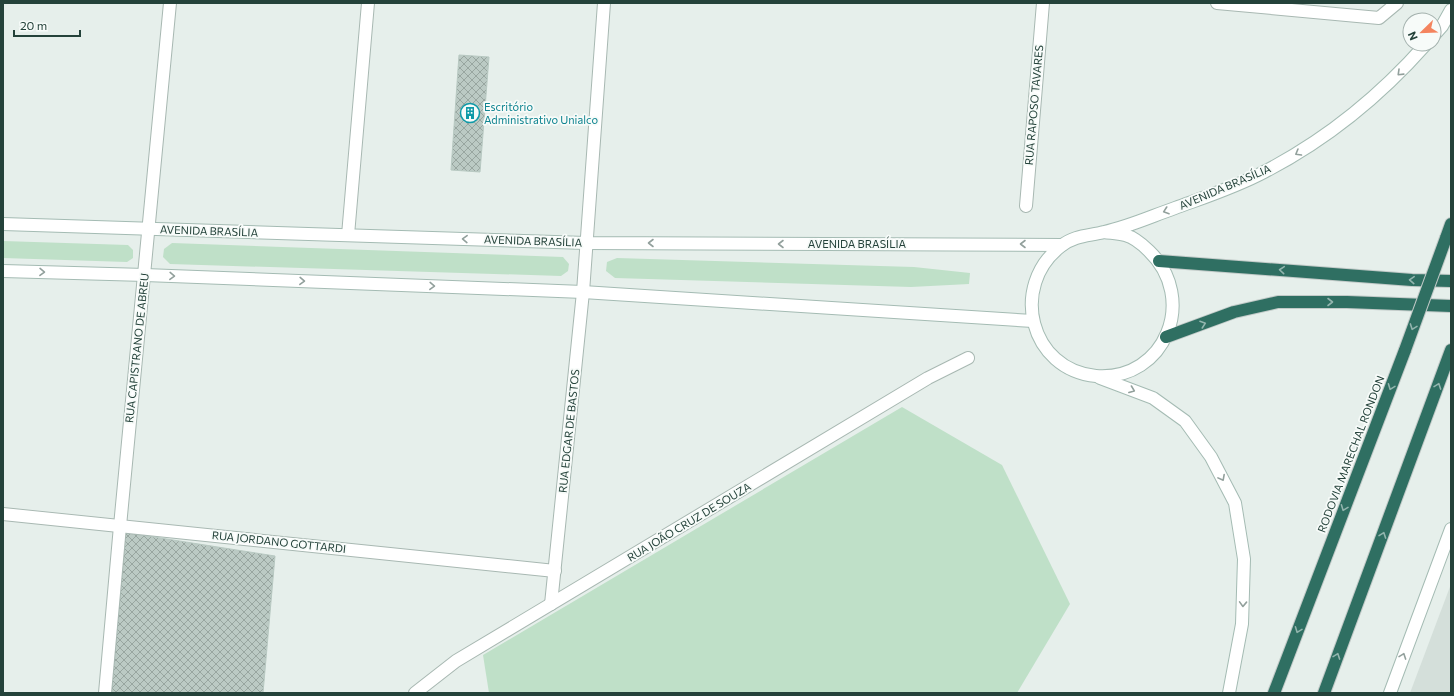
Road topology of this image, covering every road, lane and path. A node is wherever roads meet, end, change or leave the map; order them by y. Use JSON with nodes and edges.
{"nodes":[{"id":1,"x":170,"y":3,"type":"edge"},
{"id":2,"x":368,"y":3,"type":"edge"},
{"id":3,"x":604,"y":3,"type":"edge"},
{"id":4,"x":1043,"y":3,"type":"edge"},
{"id":5,"x":1217,"y":3,"type":"edge"},
{"id":6,"x":1397,"y":3,"type":"edge"},
{"id":7,"x":1451,"y":10,"type":"edge"},
{"id":8,"x":1442,"y":26,"type":"edge"},
{"id":9,"x":1419,"y":52,"type":"edge"},
{"id":10,"x":1026,"y":206,"type":"dead end"},
{"id":11,"x":3,"y":224,"type":"edge"},
{"id":12,"x":1451,"y":224,"type":"edge"},
{"id":13,"x":149,"y":229,"type":"junction"},
{"id":14,"x":1104,"y":232,"type":"junction"},
{"id":15,"x":348,"y":235,"type":"junction"},
{"id":16,"x":586,"y":243,"type":"junction"},
{"id":17,"x":1062,"y":244,"type":"junction"},
{"id":18,"x":1159,"y":261,"type":"junction"},
{"id":19,"x":3,"y":271,"type":"edge"},
{"id":20,"x":145,"y":274,"type":"junction"},
{"id":21,"x":1451,"y":281,"type":"edge"},
{"id":22,"x":583,"y":292,"type":"junction"},
{"id":23,"x":1451,"y":306,"type":"edge"},
{"id":24,"x":1033,"y":321,"type":"junction"},
{"id":25,"x":1166,"y":337,"type":"junction"},
{"id":26,"x":1450,"y":354,"type":"edge"},
{"id":27,"x":968,"y":358,"type":"dead end"},
{"id":28,"x":1095,"y":376,"type":"junction"},
{"id":29,"x":3,"y":514,"type":"edge"},
{"id":30,"x":120,"y":526,"type":"junction"},
{"id":31,"x":1451,"y":529,"type":"edge"},
{"id":32,"x":555,"y":571,"type":"junction"},
{"id":33,"x":551,"y":604,"type":"junction"},
{"id":34,"x":105,"y":693,"type":"edge"},
{"id":35,"x":415,"y":693,"type":"edge"},
{"id":36,"x":1229,"y":693,"type":"edge"},
{"id":37,"x":1274,"y":693,"type":"edge"},
{"id":38,"x":1324,"y":693,"type":"edge"},
{"id":39,"x":1390,"y":693,"type":"edge"}],
"edges":[{"from":1,"to":13,"type":"main road","name":"RUA CAPISTRANO DE ABREU"},
{"from":2,"to":15,"type":"main road"},
{"from":3,"to":16,"type":"main road","name":"RUA EDGAR DE BASTOS"},
{"from":4,"to":10,"type":"main road","name":"RUA RAPOSO TAVARES"},
{"from":5,"to":6,"type":"main road"},
{"from":7,"to":8,"type":"main road"},
{"from":9,"to":14,"type":"main road","name":"AVENIDA BRASÍLIA","one_way":true},
{"from":11,"to":13,"type":"main road","name":"AVENIDA BRASÍLIA"},
{"from":12,"to":37,"type":"highway","name":"RODOVIA MARECHAL RONDON","one_way":true,"bridge":true},
{"from":13,"to":15,"type":"main road","name":"AVENIDA BRASÍLIA"},
{"from":13,"to":20,"type":"main road","name":"RUA CAPISTRANO DE ABREU"},
{"from":14,"to":17,"type":"main road","name":"AVENIDA BRASÍLIA"},
{"from":14,"to":18,"type":"main road","name":"AVENIDA BRASÍLIA"},
{"from":16,"to":15,"type":"main road","name":"AVENIDA BRASÍLIA","one_way":true},
{"from":17,"to":16,"type":"main road","name":"AVENIDA BRASÍLIA","one_way":true},
{"from":16,"to":22,"type":"main road","name":"RUA EDGAR DE BASTOS"},
{"from":17,"to":24,"type":"main road","name":"AVENIDA BRASÍLIA"},
{"from":21,"to":18,"type":"highway","one_way":true},
{"from":18,"to":25,"type":"main road","name":"AVENIDA BRASÍLIA"},
{"from":19,"to":20,"type":"main road","one_way":true},
{"from":20,"to":22,"type":"main road","one_way":true},
{"from":20,"to":30,"type":"main road","name":"RUA CAPISTRANO DE ABREU"},
{"from":22,"to":24,"type":"main road"},
{"from":22,"to":32,"type":"main road","name":"RUA EDGAR DE BASTOS"},
{"from":25,"to":23,"type":"highway","one_way":true},
{"from":24,"to":28,"type":"main road","name":"AVENIDA BRASÍLIA"},
{"from":25,"to":28,"type":"main road","name":"AVENIDA BRASÍLIA"},
{"from":38,"to":26,"type":"highway","one_way":true},
{"from":27,"to":33,"type":"main road","name":"RUA JOÃO CRUZ DE SOUZA"},
{"from":28,"to":36,"type":"main road","name":"AVENIDA BRASÍLIA","one_way":true},
{"from":29,"to":30,"type":"main road","name":"RUA JORDANO GOTTARDI"},
{"from":30,"to":32,"type":"main road","name":"RUA JORDANO GOTTARDI"},
{"from":30,"to":34,"type":"main road","name":"RUA CAPISTRANO DE ABREU"},
{"from":39,"to":31,"type":"main road","one_way":true},
{"from":32,"to":33,"type":"main road","name":"RUA EDGAR DE BASTOS"},
{"from":33,"to":35,"type":"main road","name":"RUA JOÃO CRUZ DE SOUZA"}]}
